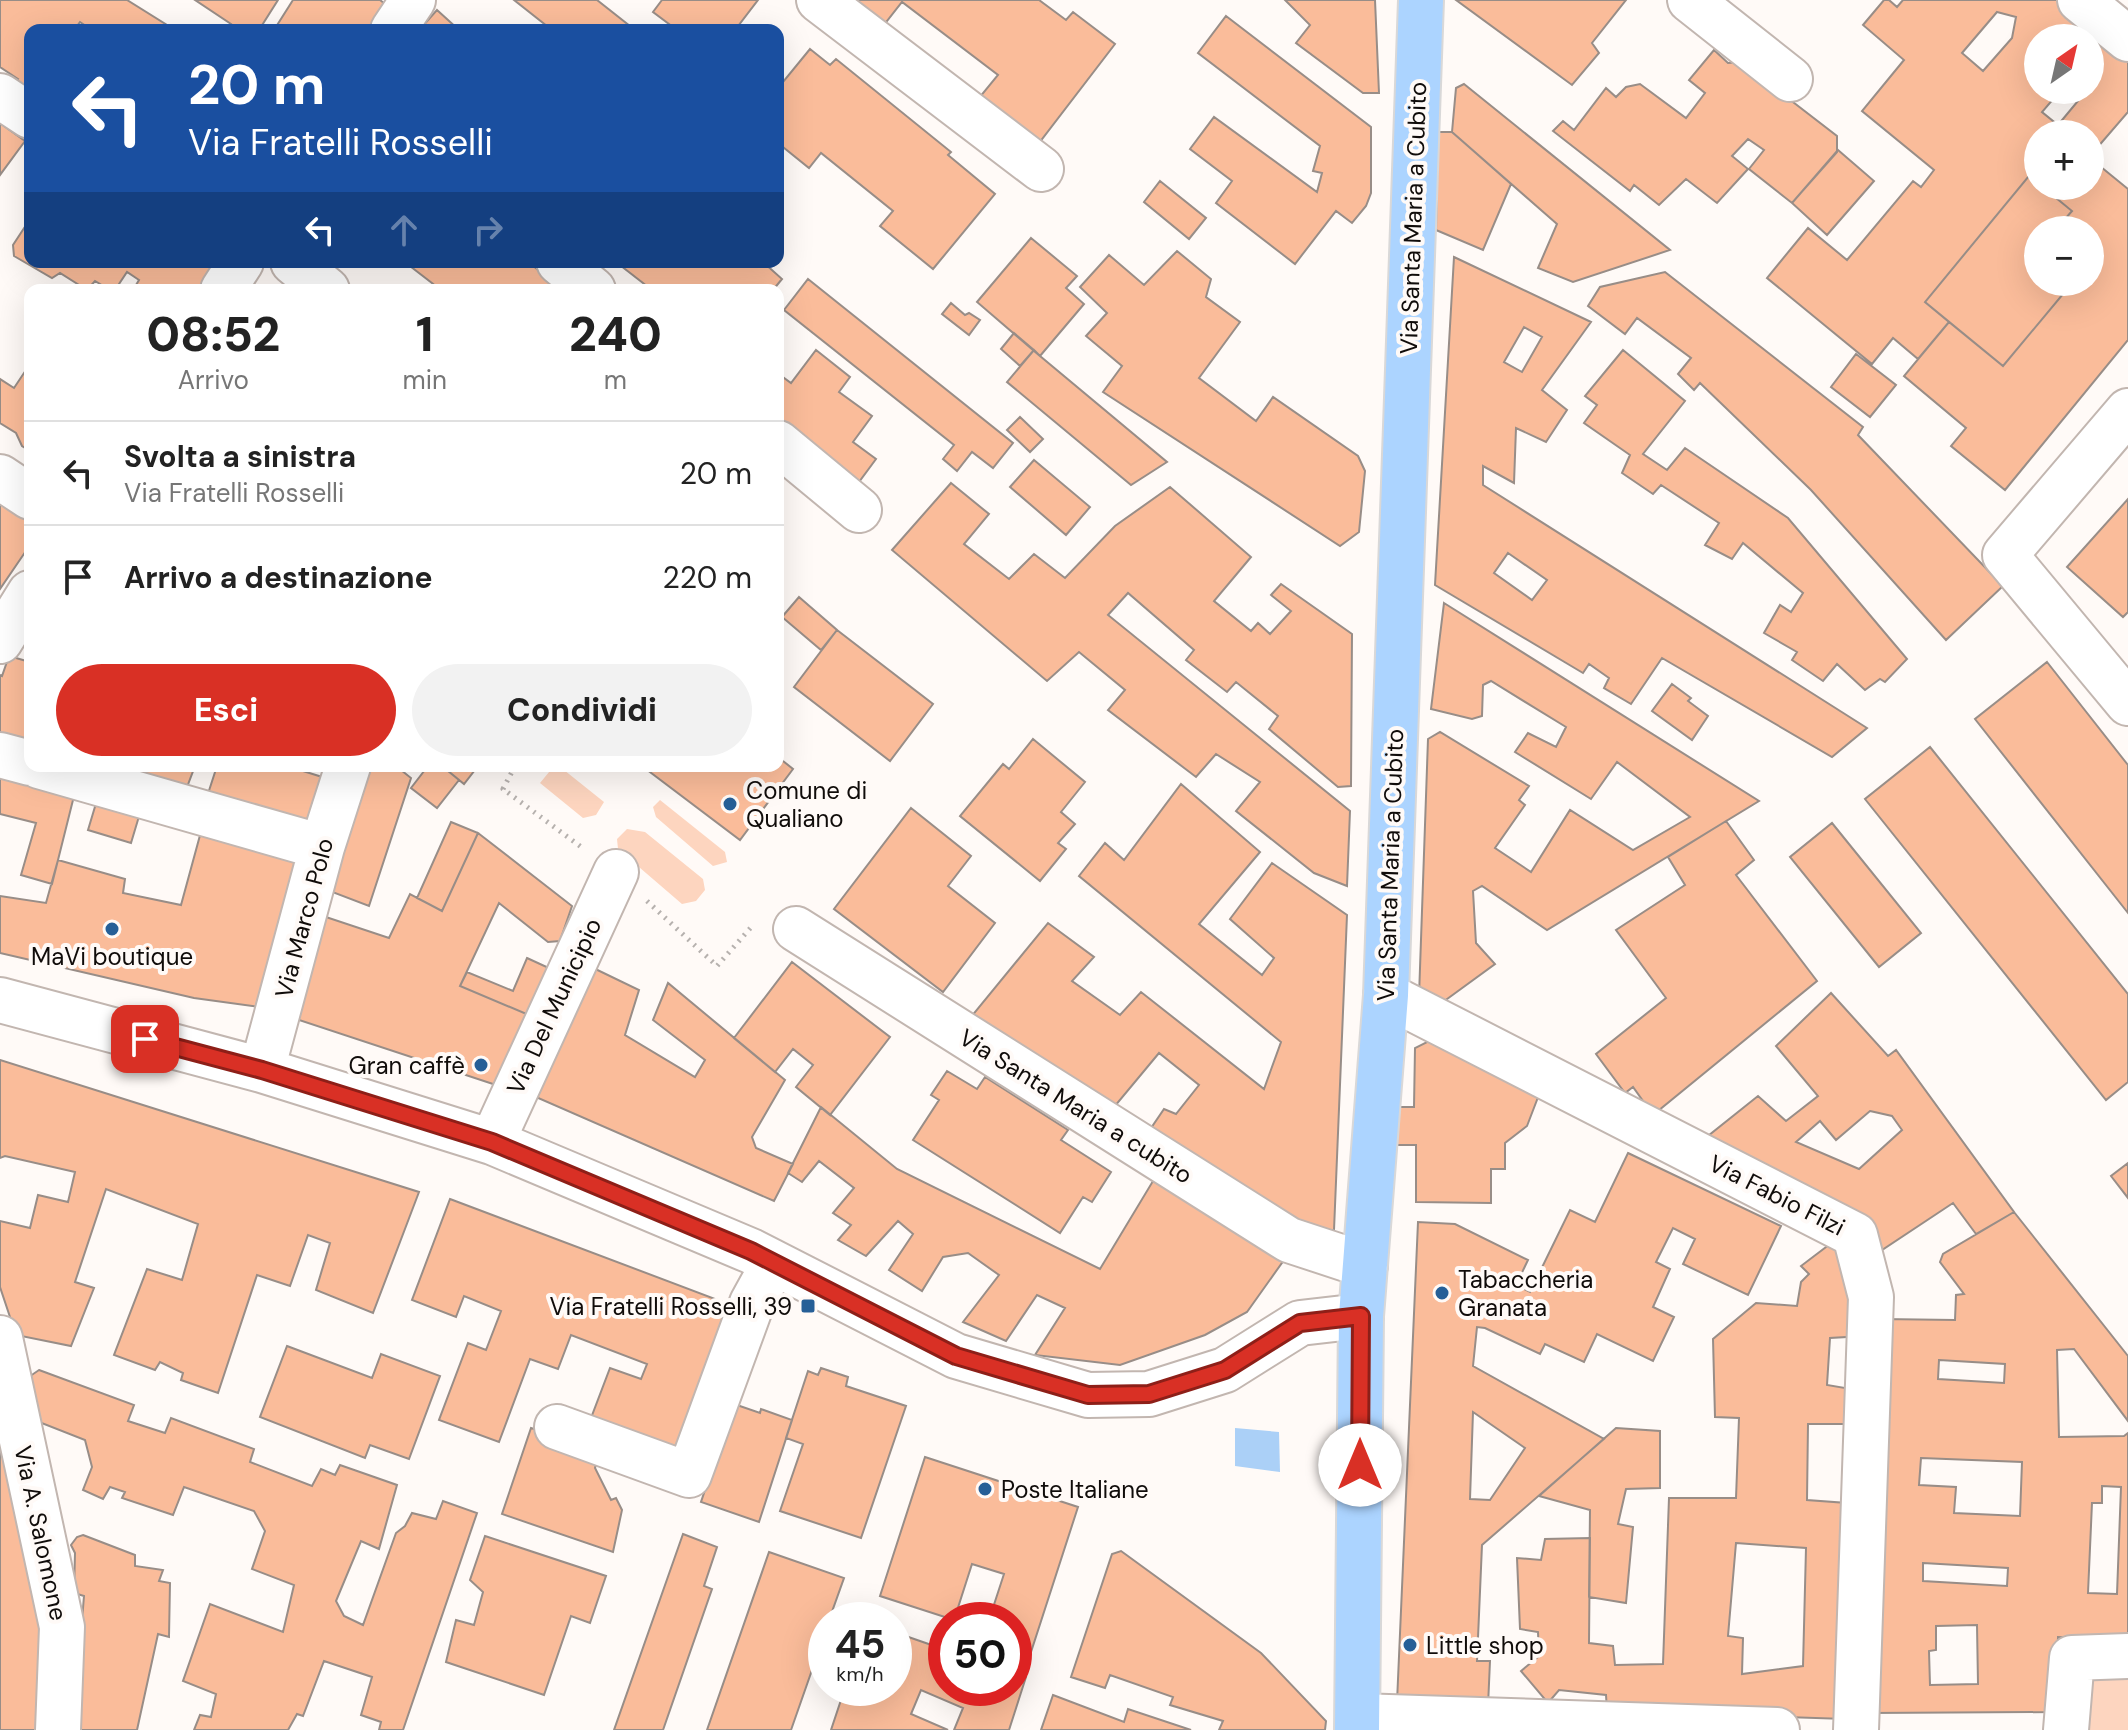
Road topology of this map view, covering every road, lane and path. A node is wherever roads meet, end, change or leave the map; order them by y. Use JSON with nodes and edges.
{"nodes":[{"id":1,"x":413,"y":0,"type":"edge"},
{"id":2,"x":819,"y":0,"type":"edge"},
{"id":3,"x":1421,"y":0,"type":"edge"},
{"id":4,"x":1690,"y":0,"type":"edge"},
{"id":5,"x":2080,"y":0,"type":"edge"},
{"id":6,"x":397,"y":24,"type":"edge"},
{"id":7,"x":2128,"y":39,"type":"edge"},
{"id":8,"x":1790,"y":79,"type":"dead end"},
{"id":9,"x":0,"y":96,"type":"edge"},
{"id":10,"x":24,"y":112,"type":"edge"},
{"id":11,"x":1041,"y":169,"type":"dead end"},
{"id":12,"x":300,"y":268,"type":"edge"},
{"id":13,"x":566,"y":268,"type":"edge"},
{"id":14,"x":320,"y":284,"type":"edge"},
{"id":15,"x":586,"y":284,"type":"edge"},
{"id":16,"x":2128,"y":411,"type":"edge"},
{"id":17,"x":784,"y":448,"type":"edge"},
{"id":18,"x":0,"y":477,"type":"edge"},
{"id":19,"x":24,"y":493,"type":"edge"},
{"id":20,"x":859,"y":510,"type":"dead end"},
{"id":21,"x":24,"y":603,"type":"edge"},
{"id":22,"x":0,"y":641,"type":"edge"},
{"id":23,"x":2128,"y":703,"type":"edge"},
{"id":24,"x":0,"y":755,"type":"edge"},
{"id":25,"x":24,"y":761,"type":"edge"},
{"id":26,"x":60,"y":772,"type":"edge"},
{"id":27,"x":346,"y":772,"type":"edge"},
{"id":28,"x":322,"y":847,"type":"junction"},
{"id":29,"x":616,"y":872,"type":"dead end"},
{"id":30,"x":796,"y":929,"type":"dead end"},
{"id":31,"x":1386,"y":995,"type":"junction"},
{"id":32,"x":0,"y":1000,"type":"edge"},
{"id":33,"x":262,"y":1070,"type":"junction"},
{"id":34,"x":492,"y":1142,"type":"junction"},
{"id":35,"x":774,"y":1263,"type":"junction"},
{"id":36,"x":1365,"y":1265,"type":"junction"},
{"id":37,"x":1361,"y":1316,"type":"junction"},
{"id":38,"x":0,"y":1338,"type":"edge"},
{"id":39,"x":557,"y":1427,"type":"dead end"},
{"id":40,"x":2128,"y":1656,"type":"edge"},
{"id":41,"x":1357,"y":1723,"type":"edge"},
{"id":42,"x":58,"y":1730,"type":"edge"},
{"id":43,"x":1777,"y":1730,"type":"edge"},
{"id":44,"x":1856,"y":1730,"type":"edge"},
{"id":45,"x":2066,"y":1730,"type":"edge"}],
"edges":[{"from":1,"to":6,"type":"street"},
{"from":2,"to":11,"type":"street"},
{"from":3,"to":31,"type":"main road","name":"Via Santa Maria a Cubito"},
{"from":4,"to":8,"type":"street"},
{"from":5,"to":7,"type":"street"},
{"from":9,"to":10,"type":"street"},
{"from":12,"to":14,"type":"street"},
{"from":13,"to":15,"type":"street"},
{"from":16,"to":23,"type":"street"},
{"from":17,"to":20,"type":"street"},
{"from":18,"to":19,"type":"street"},
{"from":21,"to":22,"type":"street"},
{"from":24,"to":25,"type":"street"},
{"from":26,"to":28,"type":"street"},
{"from":27,"to":28,"type":"street","name":"Via Marco Polo"},
{"from":28,"to":33,"type":"street","name":"Via Marco Polo"},
{"from":29,"to":34,"type":"street","name":"Via Del Municipio"},
{"from":30,"to":36,"type":"street","name":"Via Santa Maria a cubito"},
{"from":31,"to":36,"type":"main road","name":"Via Santa Maria a Cubito"},
{"from":31,"to":44,"type":"street","name":"Via Fabio Filzi"},
{"from":32,"to":33,"type":"street"},
{"from":33,"to":34,"type":"street"},
{"from":34,"to":35,"type":"street"},
{"from":35,"to":37,"type":"street"},
{"from":35,"to":39,"type":"street"},
{"from":36,"to":37,"type":"main road","name":"Via Santa Maria a Cubito"},
{"from":37,"to":41,"type":"main road","name":"Via Santa Maria a Cubito"},
{"from":38,"to":42,"type":"street","name":"Via A. Salomone"},
{"from":40,"to":45,"type":"street"},
{"from":41,"to":43,"type":"street"}]}
